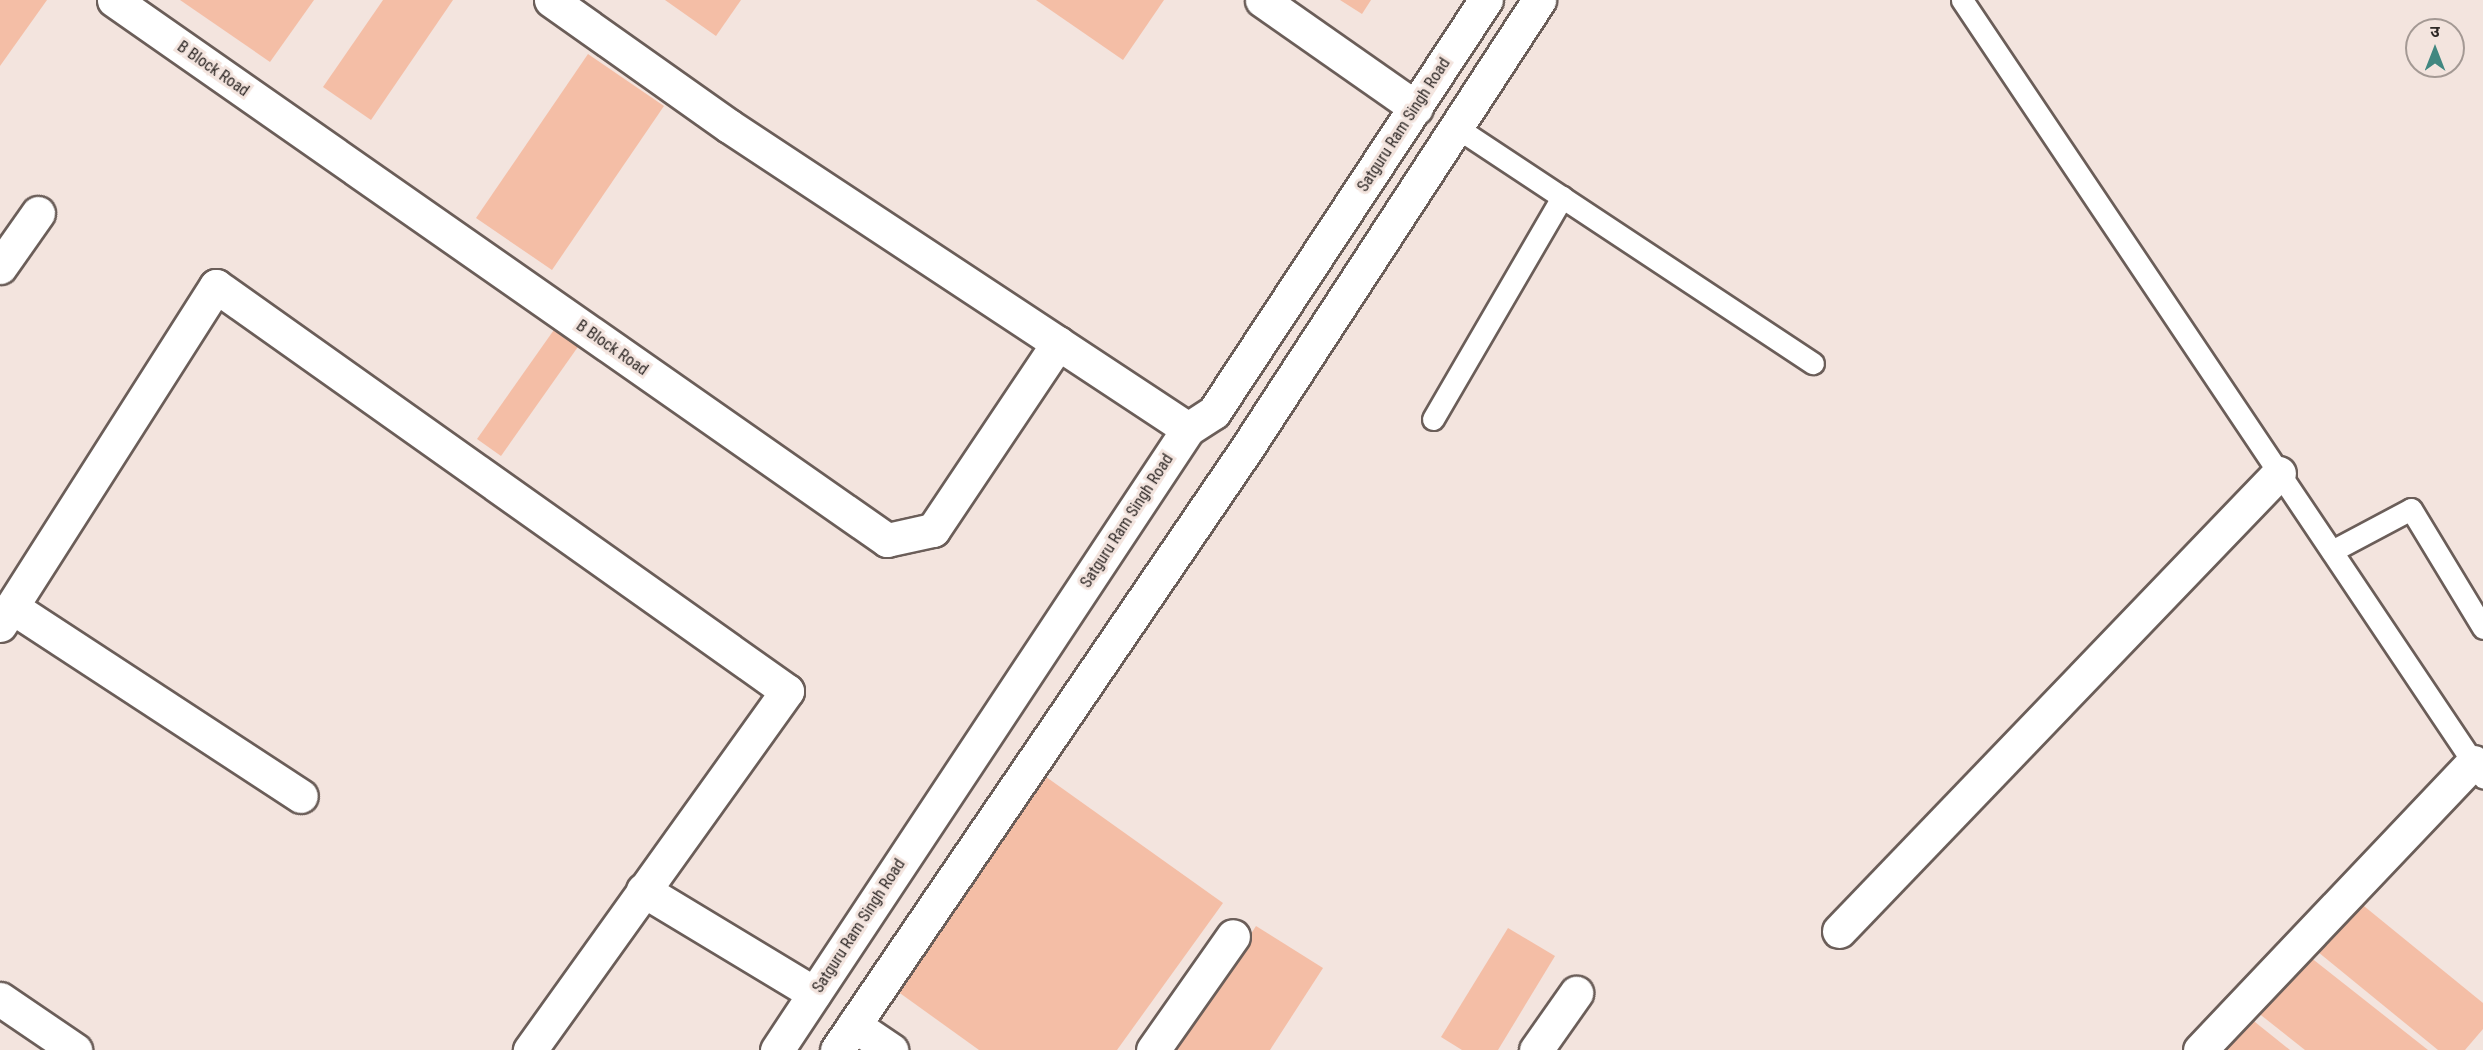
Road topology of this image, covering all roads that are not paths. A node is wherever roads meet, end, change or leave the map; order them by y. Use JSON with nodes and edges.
{"nodes":[{"id":1,"x":114,"y":0,"type":"edge"},
{"id":2,"x":551,"y":0,"type":"edge"},
{"id":3,"x":1262,"y":0,"type":"edge"},
{"id":4,"x":1486,"y":0,"type":"edge"},
{"id":5,"x":1539,"y":0,"type":"edge"},
{"id":6,"x":1962,"y":0,"type":"edge"},
{"id":7,"x":1416,"y":108,"type":"junction"},
{"id":8,"x":1456,"y":127,"type":"junction"},
{"id":9,"x":1563,"y":197,"type":"junction"},
{"id":10,"x":38,"y":213,"type":"dead end"},
{"id":11,"x":0,"y":267,"type":"edge"},
{"id":12,"x":1058,"y":344,"type":"junction"},
{"id":13,"x":1813,"y":363,"type":"dead end"},
{"id":14,"x":1433,"y":419,"type":"dead end"},
{"id":15,"x":1188,"y":429,"type":"junction"},
{"id":16,"x":2279,"y":473,"type":"junction"},
{"id":17,"x":2332,"y":551,"type":"junction"},
{"id":18,"x":6,"y":616,"type":"edge"},
{"id":19,"x":2483,"y":628,"type":"edge"},
{"id":20,"x":2478,"y":770,"type":"edge"},
{"id":21,"x":301,"y":796,"type":"dead end"},
{"id":22,"x":643,"y":890,"type":"junction"},
{"id":23,"x":1839,"y":931,"type":"dead end"},
{"id":24,"x":1233,"y":936,"type":"dead end"},
{"id":25,"x":814,"y":993,"type":"junction"},
{"id":26,"x":1576,"y":993,"type":"dead end"},
{"id":27,"x":0,"y":999,"type":"edge"},
{"id":28,"x":845,"y":1038,"type":"edge"},
{"id":29,"x":75,"y":1050,"type":"edge"},
{"id":30,"x":530,"y":1050,"type":"edge"},
{"id":31,"x":777,"y":1050,"type":"edge"},
{"id":32,"x":891,"y":1050,"type":"edge"},
{"id":33,"x":1154,"y":1050,"type":"edge"},
{"id":34,"x":1536,"y":1050,"type":"edge"},
{"id":35,"x":2200,"y":1050,"type":"edge"}],
"edges":[{"from":1,"to":12,"type":"street","name":"B Block Road"},
{"from":2,"to":12,"type":"street"},
{"from":3,"to":7,"type":"street"},
{"from":4,"to":7,"type":"street","name":"Satguru Ram Singh Road"},
{"from":5,"to":8,"type":"street"},
{"from":6,"to":16,"type":"lane"},
{"from":7,"to":15,"type":"street","name":"Satguru Ram Singh Road"},
{"from":8,"to":9,"type":"lane"},
{"from":8,"to":28,"type":"street"},
{"from":9,"to":13,"type":"lane"},
{"from":9,"to":14,"type":"lane"},
{"from":10,"to":11,"type":"street"},
{"from":12,"to":15,"type":"street"},
{"from":15,"to":25,"type":"street","name":"Satguru Ram Singh Road"},
{"from":16,"to":17,"type":"lane"},
{"from":16,"to":23,"type":"street"},
{"from":17,"to":19,"type":"lane"},
{"from":17,"to":20,"type":"lane"},
{"from":18,"to":21,"type":"street"},
{"from":18,"to":22,"type":"street"},
{"from":20,"to":35,"type":"street"},
{"from":22,"to":25,"type":"street"},
{"from":22,"to":30,"type":"street"},
{"from":24,"to":33,"type":"street"},
{"from":25,"to":31,"type":"street","name":"Satguru Ram Singh Road"},
{"from":26,"to":34,"type":"street"},
{"from":27,"to":29,"type":"street"},
{"from":28,"to":32,"type":"street"}]}
